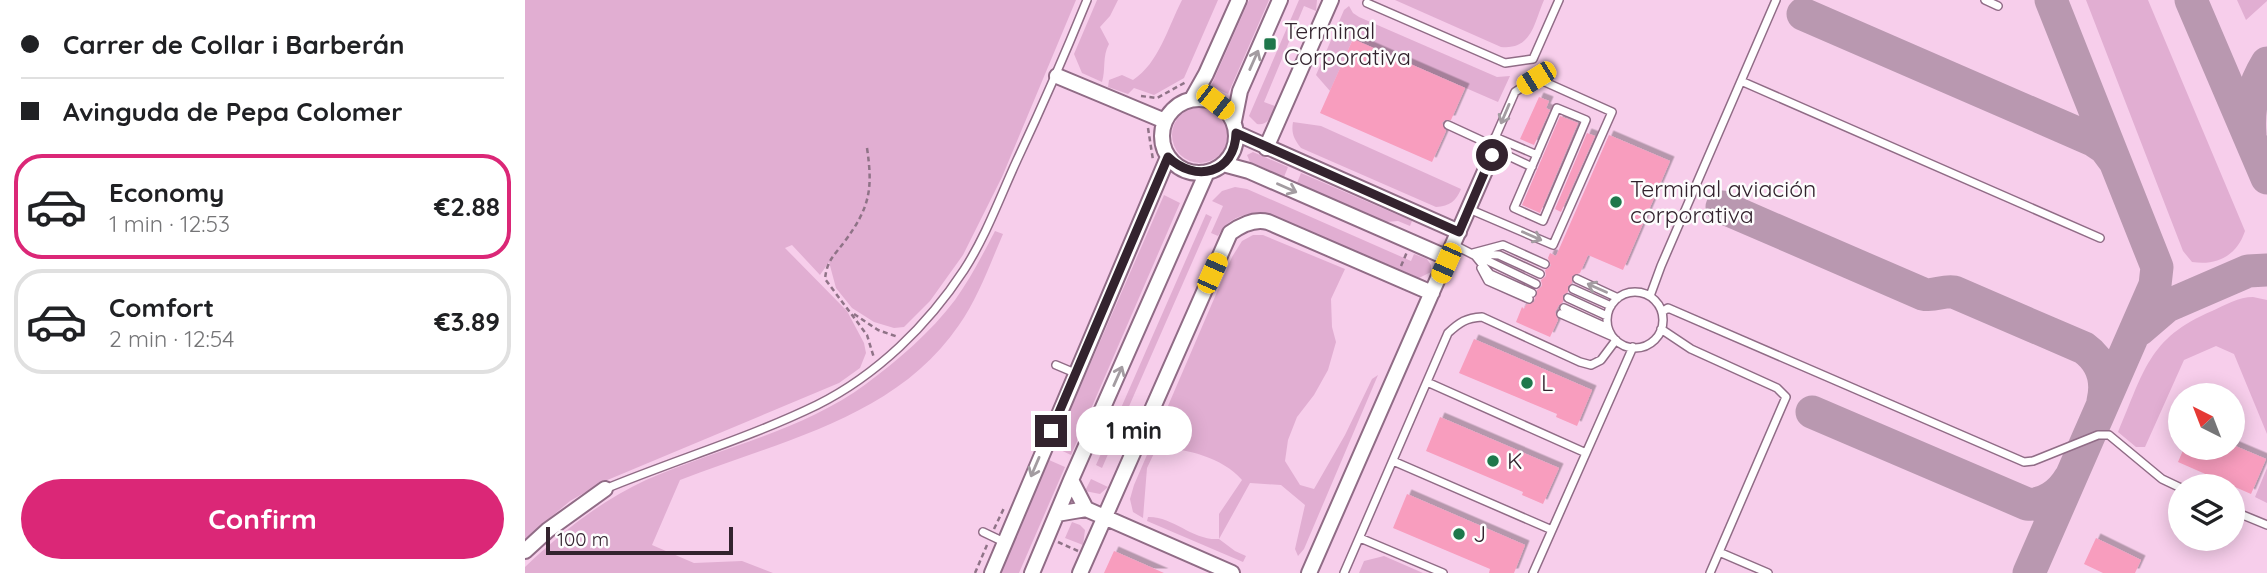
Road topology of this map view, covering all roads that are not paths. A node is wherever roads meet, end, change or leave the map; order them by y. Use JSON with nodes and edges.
{"nodes":[{"id":1,"x":1087,"y":0,"type":"edge"},
{"id":2,"x":1239,"y":0,"type":"edge"},
{"id":3,"x":1280,"y":0,"type":"edge"},
{"id":4,"x":1331,"y":0,"type":"edge"},
{"id":5,"x":1559,"y":0,"type":"edge"},
{"id":6,"x":1776,"y":0,"type":"edge"},
{"id":7,"x":1985,"y":0,"type":"edge"},
{"id":8,"x":1367,"y":3,"type":"dead end"},
{"id":9,"x":1998,"y":6,"type":"dead end"},
{"id":10,"x":1057,"y":76,"type":"junction"},
{"id":11,"x":1741,"y":81,"type":"junction"},
{"id":12,"x":1192,"y":99,"type":"junction"},
{"id":13,"x":1165,"y":121,"type":"junction"},
{"id":14,"x":1448,"y":125,"type":"dead end"},
{"id":15,"x":1235,"y":127,"type":"junction"},
{"id":16,"x":1495,"y":137,"type":"junction"},
{"id":17,"x":1266,"y":148,"type":"junction"},
{"id":18,"x":1492,"y":151,"type":"junction"},
{"id":19,"x":1537,"y":155,"type":"junction"},
{"id":20,"x":1168,"y":157,"type":"junction"},
{"id":21,"x":1223,"y":164,"type":"junction"},
{"id":22,"x":1532,"y":167,"type":"junction"},
{"id":23,"x":1207,"y":172,"type":"junction"},
{"id":24,"x":1469,"y":209,"type":"junction"},
{"id":25,"x":2100,"y":238,"type":"dead end"},
{"id":26,"x":1454,"y":245,"type":"junction"},
{"id":27,"x":1473,"y":253,"type":"junction"},
{"id":28,"x":1545,"y":264,"type":"dead end"},
{"id":29,"x":1540,"y":274,"type":"dead end"},
{"id":30,"x":1577,"y":279,"type":"dead end"},
{"id":31,"x":1536,"y":284,"type":"dead end"},
{"id":32,"x":1573,"y":289,"type":"dead end"},
{"id":33,"x":1432,"y":293,"type":"junction"},
{"id":34,"x":1530,"y":296,"type":"dead end"},
{"id":35,"x":1650,"y":296,"type":"junction"},
{"id":36,"x":1618,"y":298,"type":"junction"},
{"id":37,"x":1568,"y":299,"type":"dead end"},
{"id":38,"x":1611,"y":306,"type":"junction"},
{"id":39,"x":1662,"y":312,"type":"junction"},
{"id":40,"x":1607,"y":316,"type":"junction"},
{"id":41,"x":1608,"y":328,"type":"junction"},
{"id":42,"x":1661,"y":329,"type":"junction"},
{"id":43,"x":1615,"y":339,"type":"junction"},
{"id":44,"x":1633,"y":347,"type":"junction"},
{"id":45,"x":1056,"y":365,"type":"dead end"},
{"id":46,"x":1075,"y":373,"type":"junction"},
{"id":47,"x":1427,"y":382,"type":"junction"},
{"id":48,"x":1586,"y":453,"type":"junction"},
{"id":49,"x":1393,"y":461,"type":"junction"},
{"id":50,"x":1071,"y":480,"type":"junction"},
{"id":51,"x":2168,"y":483,"type":"edge"},
{"id":52,"x":605,"y":489,"type":"joint"},
{"id":53,"x":1086,"y":509,"type":"junction"},
{"id":54,"x":1057,"y":514,"type":"junction"},
{"id":55,"x":2245,"y":516,"type":"edge"},
{"id":56,"x":1104,"y":517,"type":"junction"},
{"id":57,"x":2267,"y":526,"type":"edge"},
{"id":58,"x":1552,"y":530,"type":"junction"},
{"id":59,"x":983,"y":533,"type":"dead end"},
{"id":60,"x":1360,"y":538,"type":"junction"},
{"id":61,"x":997,"y":541,"type":"junction"},
{"id":62,"x":525,"y":551,"type":"edge"},
{"id":63,"x":1719,"y":552,"type":"junction"},
{"id":64,"x":992,"y":573,"type":"edge"},
{"id":65,"x":1032,"y":573,"type":"edge"},
{"id":66,"x":1080,"y":573,"type":"edge"},
{"id":67,"x":1232,"y":573,"type":"edge"},
{"id":68,"x":1309,"y":573,"type":"edge"},
{"id":69,"x":1345,"y":573,"type":"edge"},
{"id":70,"x":1443,"y":573,"type":"edge"},
{"id":71,"x":1533,"y":573,"type":"edge"},
{"id":72,"x":1710,"y":573,"type":"edge"},
{"id":73,"x":1768,"y":573,"type":"edge"}],
"edges":[{"from":1,"to":10,"type":"lane"},
{"from":2,"to":12,"type":"street"},
{"from":15,"to":3,"type":"street","one_way":true},
{"from":4,"to":17,"type":"street"},
{"from":5,"to":8,"type":"lane"},
{"from":6,"to":11,"type":"lane"},
{"from":7,"to":9,"type":"lane"},
{"from":10,"to":13,"type":"street"},
{"from":10,"to":52,"type":"lane"},
{"from":11,"to":25,"type":"lane"},
{"from":11,"to":35,"type":"lane"},
{"from":12,"to":13,"type":"street"},
{"from":12,"to":15,"type":"street"},
{"from":13,"to":20,"type":"street"},
{"from":14,"to":18,"type":"lane"},
{"from":15,"to":17,"type":"street"},
{"from":15,"to":21,"type":"street"},
{"from":16,"to":18,"type":"lane"},
{"from":16,"to":19,"type":"lane"},
{"from":24,"to":16,"type":"lane","one_way":true},
{"from":17,"to":26,"type":"street"},
{"from":18,"to":22,"type":"lane"},
{"from":18,"to":24,"type":"street"},
{"from":19,"to":22,"type":"lane"},
{"from":19,"to":22,"type":"lane"},
{"from":20,"to":23,"type":"street"},
{"from":20,"to":46,"type":"street"},
{"from":21,"to":23,"type":"street"},
{"from":21,"to":26,"type":"street","one_way":true},
{"from":50,"to":23,"type":"street","one_way":true},
{"from":24,"to":26,"type":"street"},
{"from":26,"to":27,"type":"lane"},
{"from":26,"to":33,"type":"street"},
{"from":27,"to":28,"type":"lane"},
{"from":27,"to":29,"type":"lane"},
{"from":27,"to":31,"type":"lane"},
{"from":27,"to":34,"type":"lane"},
{"from":36,"to":30,"type":"lane","one_way":true},
{"from":32,"to":38,"type":"lane"},
{"from":33,"to":56,"type":"street"},
{"from":33,"to":68,"type":"street"},
{"from":35,"to":36,"type":"lane"},
{"from":35,"to":39,"type":"lane"},
{"from":36,"to":38,"type":"lane"},
{"from":37,"to":40,"type":"lane"},
{"from":38,"to":40,"type":"lane"},
{"from":39,"to":42,"type":"lane"},
{"from":39,"to":51,"type":"lane"},
{"from":40,"to":41,"type":"lane"},
{"from":41,"to":43,"type":"lane"},
{"from":41,"to":43,"type":"lane"},
{"from":42,"to":44,"type":"lane"},
{"from":42,"to":63,"type":"lane"},
{"from":43,"to":44,"type":"lane"},
{"from":43,"to":47,"type":"lane"},
{"from":44,"to":48,"type":"lane"},
{"from":45,"to":46,"type":"lane"},
{"from":46,"to":61,"type":"street","one_way":true},
{"from":47,"to":48,"type":"lane"},
{"from":47,"to":49,"type":"lane"},
{"from":48,"to":58,"type":"lane"},
{"from":49,"to":58,"type":"lane"},
{"from":49,"to":60,"type":"lane"},
{"from":50,"to":53,"type":"street"},
{"from":50,"to":54,"type":"street"},
{"from":52,"to":62,"type":"street"},
{"from":53,"to":54,"type":"street"},
{"from":53,"to":56,"type":"street"},
{"from":54,"to":65,"type":"street"},
{"from":55,"to":57,"type":"lane"},
{"from":56,"to":66,"type":"street"},
{"from":56,"to":67,"type":"street"},
{"from":58,"to":71,"type":"lane"},
{"from":59,"to":61,"type":"lane"},
{"from":60,"to":69,"type":"lane"},
{"from":60,"to":70,"type":"lane"},
{"from":61,"to":64,"type":"street"},
{"from":63,"to":72,"type":"lane"},
{"from":63,"to":73,"type":"lane"}]}
